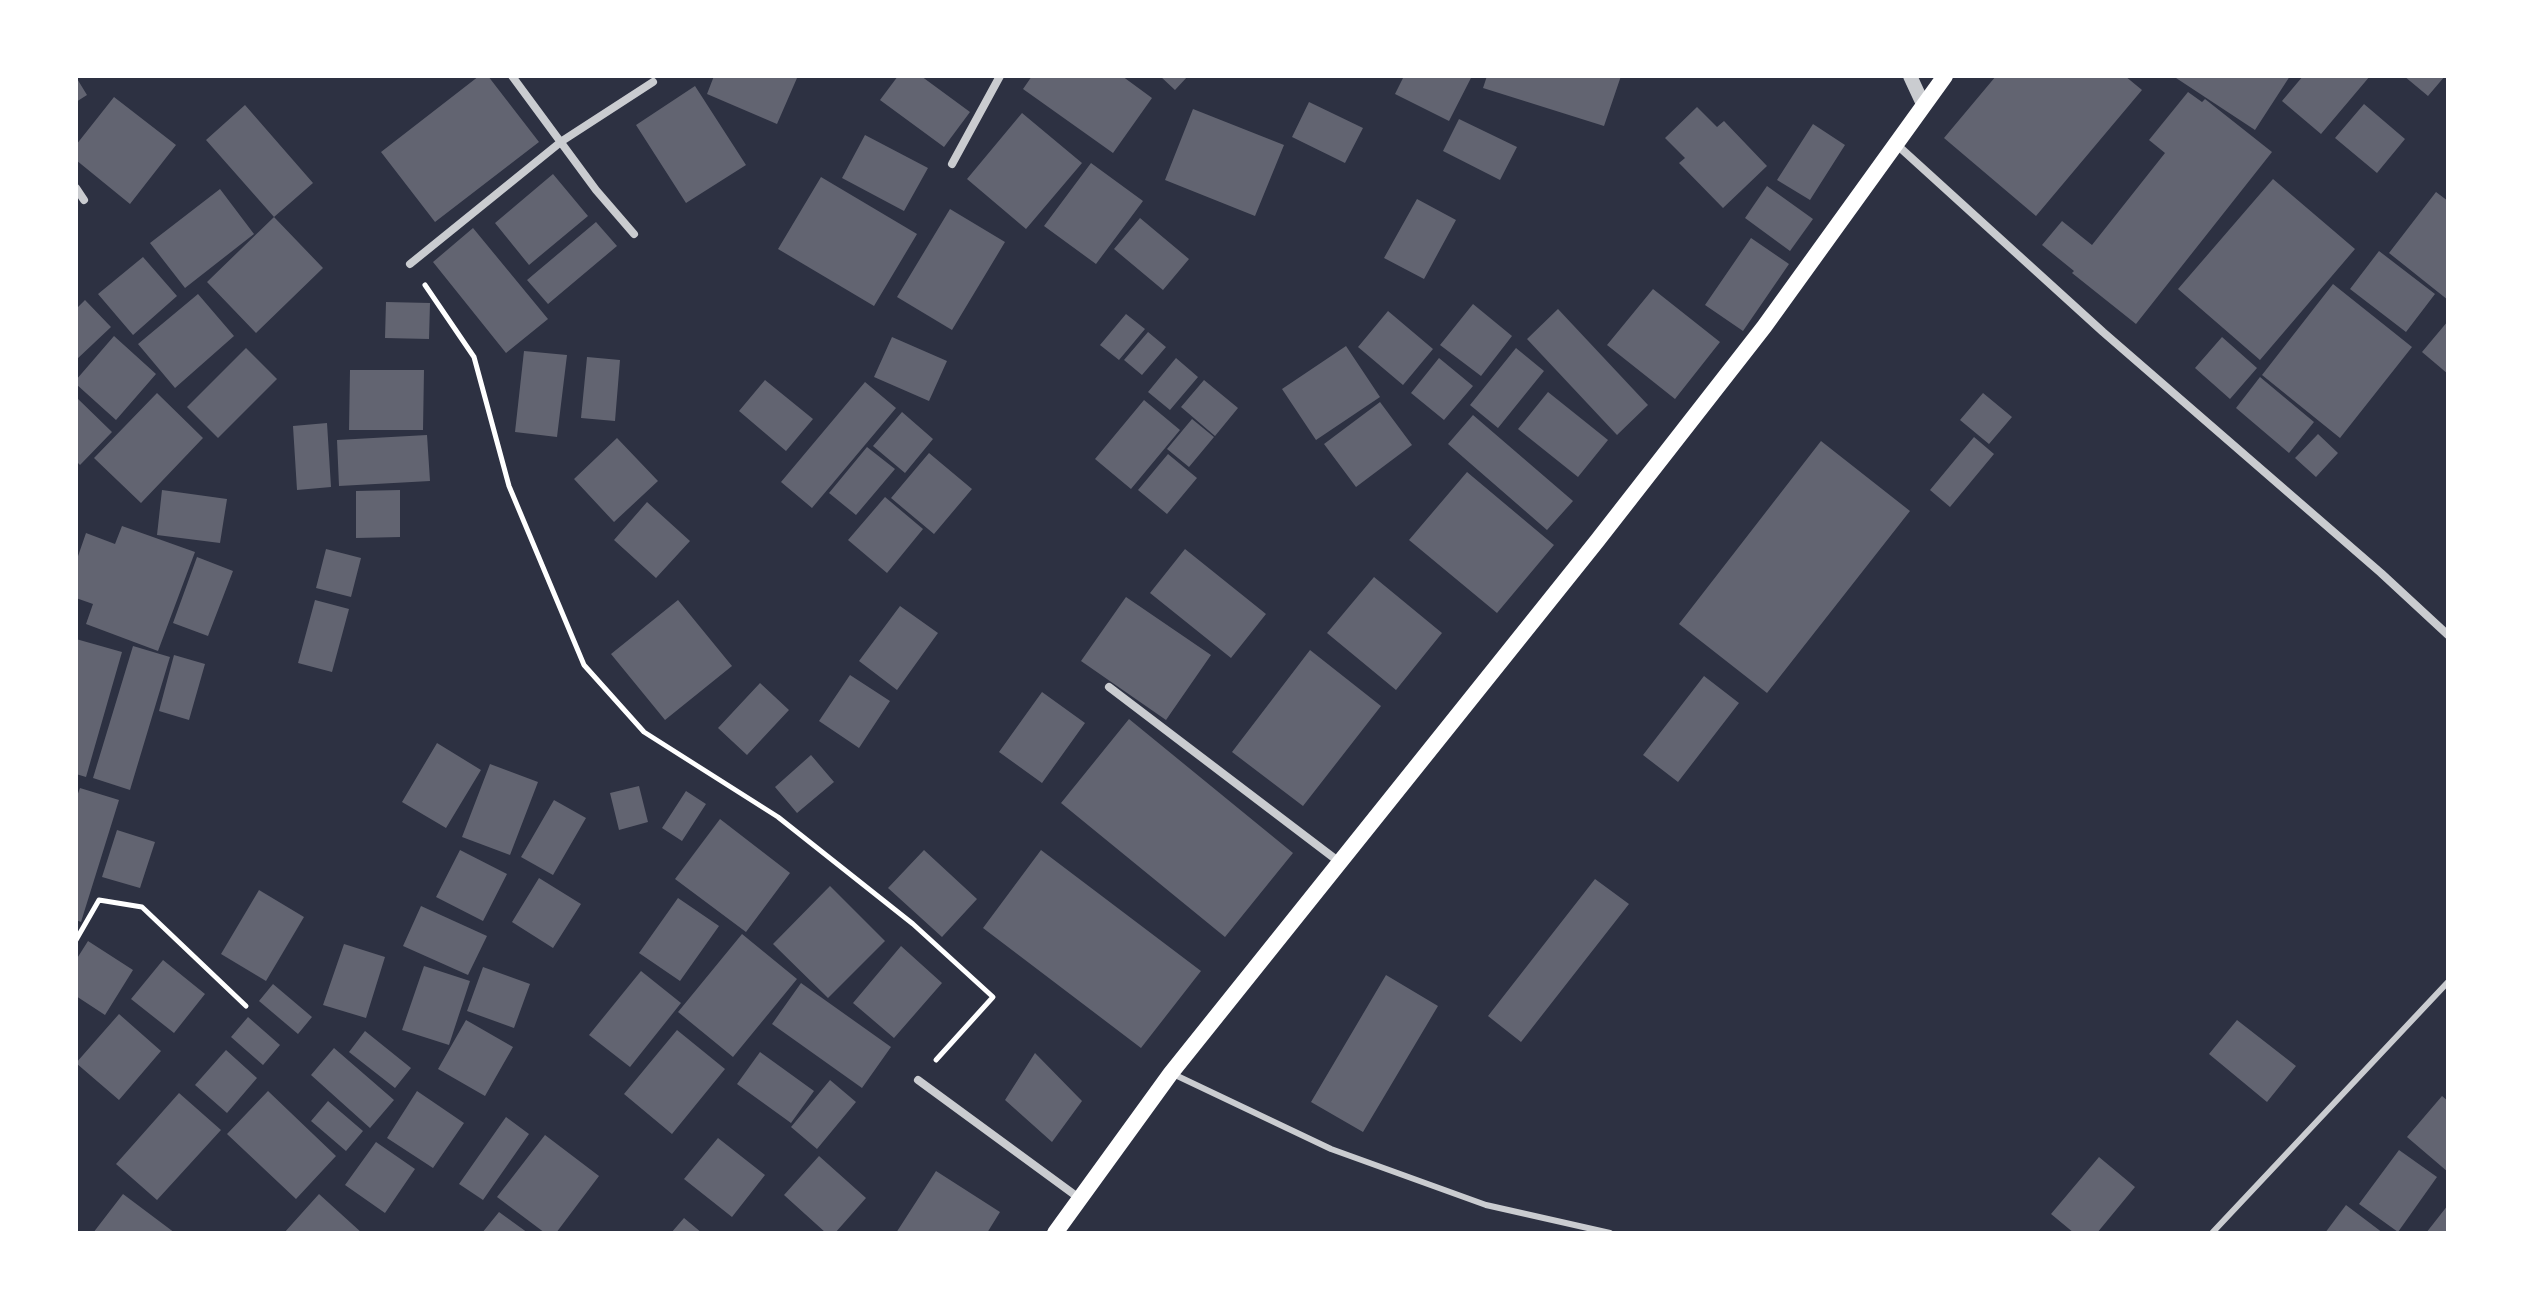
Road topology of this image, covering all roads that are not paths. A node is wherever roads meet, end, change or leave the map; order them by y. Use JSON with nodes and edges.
{"nodes":[{"id":1,"x":512,"y":76,"type":"edge"},
{"id":2,"x":1000,"y":76,"type":"edge"},
{"id":3,"x":1910,"y":76,"type":"edge"},
{"id":4,"x":1945,"y":76,"type":"edge"},
{"id":5,"x":653,"y":82,"type":"dead end"},
{"id":6,"x":1923,"y":104,"type":"junction"},
{"id":7,"x":562,"y":141,"type":"junction"},
{"id":8,"x":1896,"y":144,"type":"junction"},
{"id":9,"x":952,"y":164,"type":"dead end"},
{"id":10,"x":76,"y":188,"type":"edge"},
{"id":11,"x":84,"y":200,"type":"dead end"},
{"id":12,"x":634,"y":234,"type":"dead end"},
{"id":13,"x":410,"y":264,"type":"road end"},
{"id":14,"x":2448,"y":635,"type":"edge"},
{"id":15,"x":1109,"y":687,"type":"dead end"},
{"id":16,"x":1338,"y":861,"type":"junction"},
{"id":17,"x":2448,"y":982,"type":"edge"},
{"id":18,"x":1171,"y":1073,"type":"junction"},
{"id":19,"x":918,"y":1080,"type":"road end"},
{"id":20,"x":1079,"y":1198,"type":"junction"},
{"id":21,"x":1055,"y":1233,"type":"edge"},
{"id":22,"x":1610,"y":1233,"type":"edge"},
{"id":23,"x":2212,"y":1233,"type":"edge"}],
"edges":[{"from":1,"to":7,"type":"street"},
{"from":2,"to":9,"type":"street"},
{"from":3,"to":6,"type":"street"},
{"from":4,"to":6,"type":"main road"},
{"from":5,"to":7,"type":"street"},
{"from":6,"to":8,"type":"main road"},
{"from":7,"to":12,"type":"street"},
{"from":7,"to":13,"type":"street"},
{"from":8,"to":14,"type":"street"},
{"from":8,"to":16,"type":"main road"},
{"from":10,"to":11,"type":"street"},
{"from":15,"to":16,"type":"street"},
{"from":16,"to":18,"type":"main road"},
{"from":17,"to":23,"type":"lane"},
{"from":18,"to":20,"type":"main road"},
{"from":18,"to":22,"type":"lane"},
{"from":19,"to":20,"type":"street"},
{"from":20,"to":21,"type":"main road"}]}
